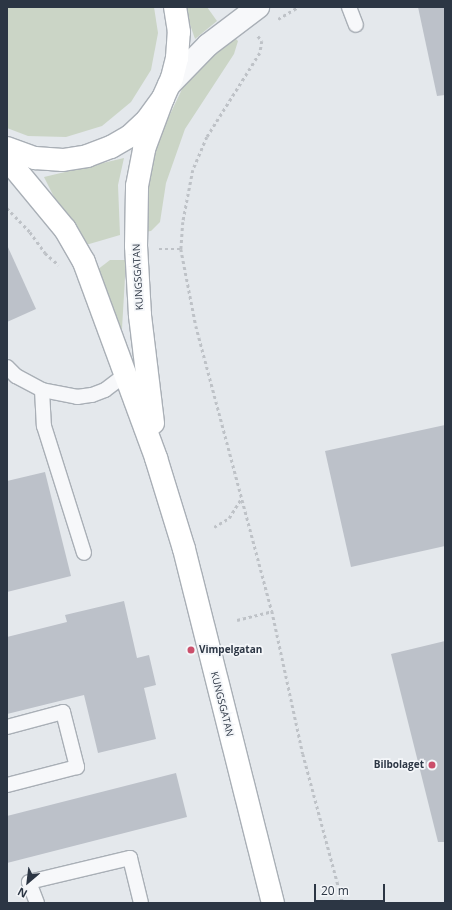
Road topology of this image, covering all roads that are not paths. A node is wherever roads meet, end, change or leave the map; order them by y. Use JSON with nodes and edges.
{"nodes":[{"id":1,"x":175,"y":7,"type":"edge"},
{"id":2,"x":258,"y":7,"type":"edge"},
{"id":3,"x":349,"y":7,"type":"edge"},
{"id":4,"x":356,"y":25,"type":"dead end"},
{"id":5,"x":166,"y":92,"type":"junction"},
{"id":6,"x":7,"y":148,"type":"edge"},
{"id":7,"x":7,"y":159,"type":"edge"},
{"id":8,"x":12,"y":372,"type":"edge"},
{"id":9,"x":125,"y":374,"type":"junction"},
{"id":10,"x":42,"y":390,"type":"junction"},
{"id":11,"x":156,"y":458,"type":"junction"},
{"id":12,"x":84,"y":553,"type":"dead end"},
{"id":13,"x":7,"y":727,"type":"edge"},
{"id":14,"x":7,"y":785,"type":"edge"},
{"id":15,"x":38,"y":903,"type":"edge"},
{"id":16,"x":141,"y":903,"type":"edge"},
{"id":17,"x":273,"y":903,"type":"edge"}],
"edges":[{"from":1,"to":5,"type":"main road","name":"KUNGSGATAN"},
{"from":2,"to":5,"type":"street"},
{"from":3,"to":4,"type":"lane"},
{"from":5,"to":6,"type":"main road"},
{"from":5,"to":11,"type":"main road","name":"KUNGSGATAN"},
{"from":7,"to":9,"type":"main road","name":"KUNGSGATAN"},
{"from":8,"to":10,"type":"lane"},
{"from":9,"to":10,"type":"lane"},
{"from":9,"to":11,"type":"main road","name":"KUNGSGATAN"},
{"from":10,"to":12,"type":"lane"},
{"from":11,"to":17,"type":"main road","name":"KUNGSGATAN"},
{"from":13,"to":14,"type":"lane"},
{"from":15,"to":16,"type":"lane"}]}
